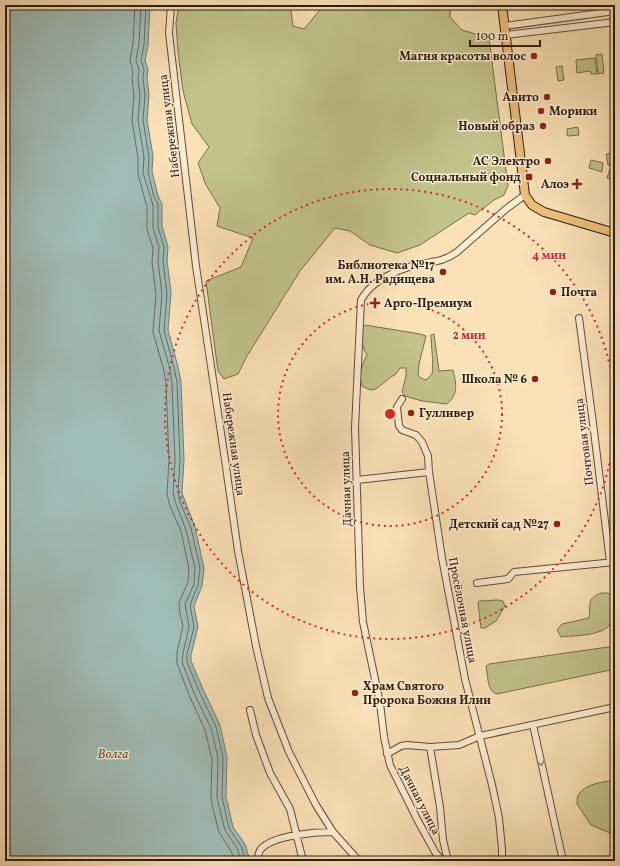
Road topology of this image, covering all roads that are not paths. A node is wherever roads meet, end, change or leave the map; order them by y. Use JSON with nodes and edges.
{"nodes":[{"id":1,"x":171,"y":5,"type":"edge"},
{"id":2,"x":502,"y":5,"type":"edge"},
{"id":3,"x":615,"y":11,"type":"edge"},
{"id":4,"x":615,"y":22,"type":"edge"},
{"id":5,"x":504,"y":26,"type":"junction"},
{"id":6,"x":506,"y":35,"type":"junction"},
{"id":7,"x":525,"y":195,"type":"junction"},
{"id":8,"x":615,"y":233,"type":"edge"},
{"id":9,"x":579,"y":318,"type":"dead end"},
{"id":10,"x":402,"y":399,"type":"dead end"},
{"id":11,"x":428,"y":472,"type":"junction"},
{"id":12,"x":357,"y":480,"type":"junction"},
{"id":13,"x":612,"y":562,"type":"edge"},
{"id":14,"x":477,"y":583,"type":"dead end"},
{"id":15,"x":615,"y":707,"type":"edge"},
{"id":16,"x":250,"y":710,"type":"dead end"},
{"id":17,"x":533,"y":725,"type":"junction"},
{"id":18,"x":480,"y":736,"type":"junction"},
{"id":19,"x":430,"y":747,"type":"junction"},
{"id":20,"x":387,"y":754,"type":"junction"},
{"id":21,"x":333,"y":832,"type":"junction"},
{"id":22,"x":296,"y":835,"type":"junction"},
{"id":23,"x":258,"y":861,"type":"edge"},
{"id":24,"x":303,"y":861,"type":"edge"},
{"id":25,"x":359,"y":861,"type":"edge"},
{"id":26,"x":442,"y":861,"type":"edge"},
{"id":27,"x":448,"y":861,"type":"edge"},
{"id":28,"x":502,"y":861,"type":"edge"},
{"id":29,"x":563,"y":861,"type":"edge"}],
"edges":[{"from":1,"to":21,"type":"street","name":"Набережная улица"},
{"from":2,"to":5,"type":"main road"},
{"from":3,"to":5,"type":"street"},
{"from":4,"to":6,"type":"street"},
{"from":5,"to":6,"type":"main road"},
{"from":6,"to":7,"type":"main road"},
{"from":7,"to":8,"type":"main road"},
{"from":7,"to":12,"type":"street","name":"Дачная улица"},
{"from":9,"to":13,"type":"street","name":"Почтовая улица"},
{"from":10,"to":11,"type":"street","name":"Просёлочная улица"},
{"from":11,"to":12,"type":"street"},
{"from":11,"to":18,"type":"street","name":"Просёлочная улица"},
{"from":12,"to":20,"type":"street","name":"Дачная улица"},
{"from":13,"to":14,"type":"street","name":"Почтовая улица"},
{"from":15,"to":17,"type":"street"},
{"from":16,"to":22,"type":"street"},
{"from":17,"to":18,"type":"street"},
{"from":17,"to":29,"type":"street","one_way":true},
{"from":18,"to":19,"type":"street"},
{"from":18,"to":28,"type":"street","name":"Просёлочная улица"},
{"from":19,"to":20,"type":"street"},
{"from":19,"to":27,"type":"street"},
{"from":20,"to":26,"type":"street","name":"Дачная улица"},
{"from":21,"to":22,"type":"street"},
{"from":21,"to":25,"type":"street","name":"Набережная улица"},
{"from":22,"to":23,"type":"street"},
{"from":22,"to":24,"type":"street"}]}
